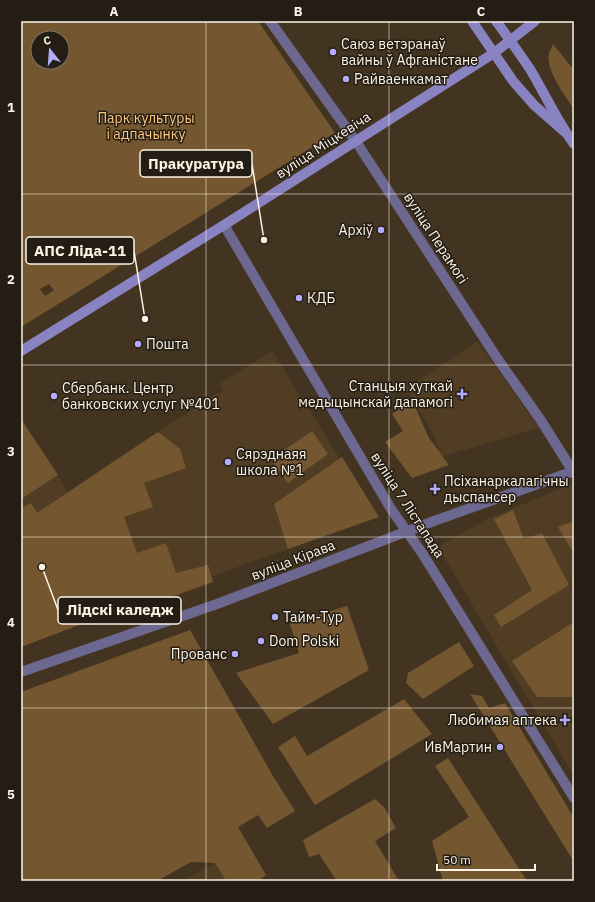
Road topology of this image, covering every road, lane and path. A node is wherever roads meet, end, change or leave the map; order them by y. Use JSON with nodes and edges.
{"nodes":[{"id":1,"x":270,"y":21,"type":"edge"},
{"id":2,"x":472,"y":21,"type":"edge"},
{"id":3,"x":496,"y":21,"type":"edge"},
{"id":4,"x":535,"y":21,"type":"edge"},
{"id":5,"x":511,"y":41,"type":"junction"},
{"id":6,"x":494,"y":53,"type":"junction"},
{"id":7,"x":566,"y":133,"type":"junction"},
{"id":8,"x":355,"y":140,"type":"junction"},
{"id":9,"x":574,"y":144,"type":"edge"},
{"id":10,"x":224,"y":226,"type":"junction"},
{"id":11,"x":21,"y":351,"type":"edge"},
{"id":12,"x":573,"y":472,"type":"edge"},
{"id":13,"x":407,"y":531,"type":"junction"},
{"id":14,"x":21,"y":672,"type":"edge"},
{"id":15,"x":574,"y":798,"type":"edge"}],
"edges":[{"from":1,"to":8,"type":"street","name":"вуліца Перамогі"},
{"from":2,"to":6,"type":"main road"},
{"from":3,"to":5,"type":"main road"},
{"from":4,"to":5,"type":"main road","name":"вуліца Міцкевіча"},
{"from":5,"to":6,"type":"main road","name":"вуліца Міцкевіча"},
{"from":5,"to":7,"type":"main road"},
{"from":6,"to":7,"type":"main road"},
{"from":6,"to":8,"type":"main road","name":"вуліца Міцкевіча"},
{"from":7,"to":9,"type":"main road"},
{"from":8,"to":10,"type":"main road","name":"вуліца Міцкевіча"},
{"from":8,"to":12,"type":"street","name":"вуліца Перамогі"},
{"from":10,"to":11,"type":"main road","name":"вуліца Міцкевіча"},
{"from":10,"to":13,"type":"street","name":"вуліца 7 Лістапада"},
{"from":12,"to":13,"type":"street","name":"вуліца Кірава"},
{"from":13,"to":14,"type":"street","name":"вуліца Кірава"},
{"from":13,"to":15,"type":"street","name":"вуліца 7 Лістапада"}]}
